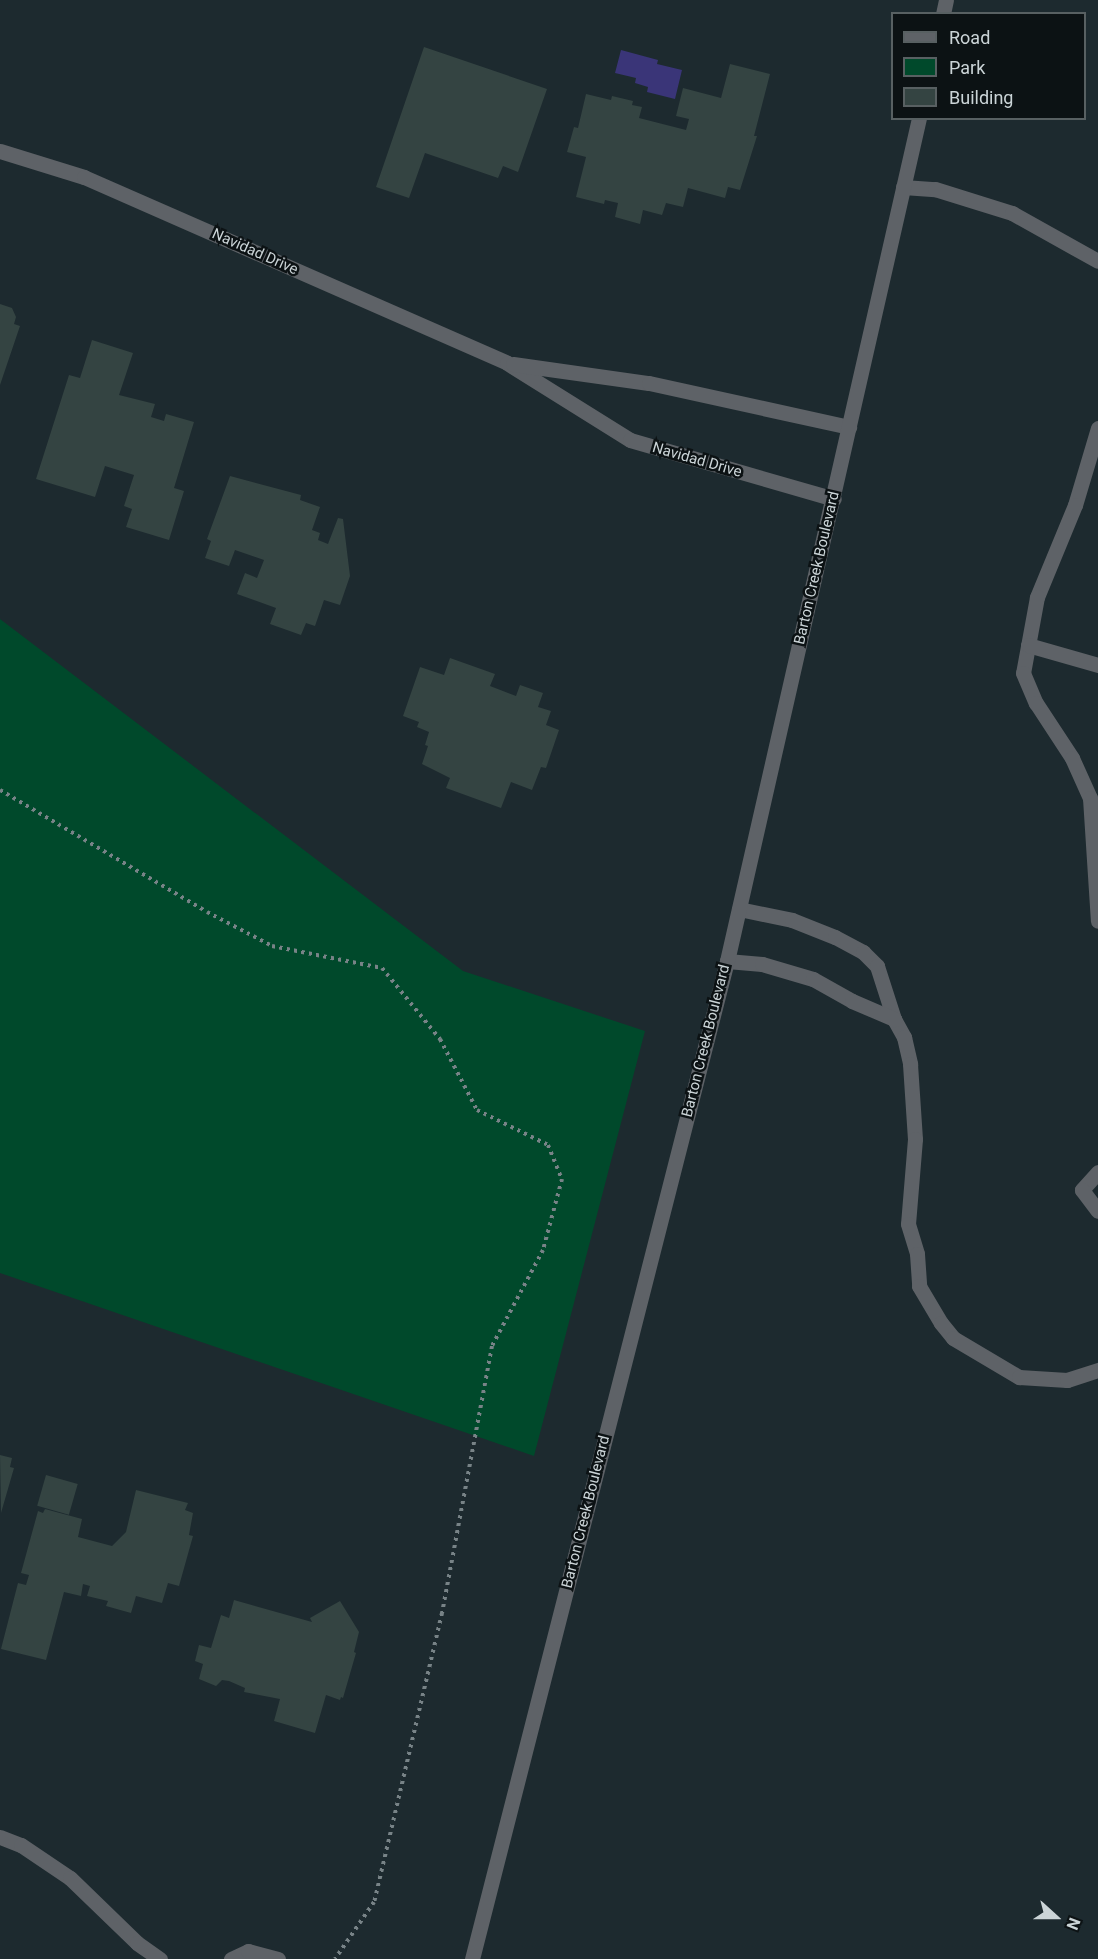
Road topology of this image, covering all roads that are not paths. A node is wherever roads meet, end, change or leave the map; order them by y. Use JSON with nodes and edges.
{"nodes":[{"id":1,"x":919,"y":120,"type":"edge"},
{"id":2,"x":0,"y":151,"type":"edge"},
{"id":3,"x":903,"y":187,"type":"junction"},
{"id":4,"x":1098,"y":261,"type":"edge"},
{"id":5,"x":507,"y":363,"type":"junction"},
{"id":6,"x":849,"y":427,"type":"junction"},
{"id":7,"x":1098,"y":428,"type":"edge"},
{"id":8,"x":834,"y":499,"type":"junction"},
{"id":9,"x":1028,"y":645,"type":"junction"},
{"id":10,"x":1098,"y":665,"type":"edge"},
{"id":11,"x":738,"y":909,"type":"junction"},
{"id":12,"x":1098,"y":921,"type":"edge"},
{"id":13,"x":727,"y":961,"type":"junction"},
{"id":14,"x":894,"y":1019,"type":"junction"},
{"id":15,"x":1098,"y":1172,"type":"edge"},
{"id":16,"x":1098,"y":1211,"type":"edge"},
{"id":17,"x":1098,"y":1370,"type":"edge"},
{"id":18,"x":0,"y":1837,"type":"edge"},
{"id":19,"x":160,"y":1959,"type":"edge"},
{"id":20,"x":231,"y":1959,"type":"edge"},
{"id":21,"x":278,"y":1959,"type":"edge"},
{"id":22,"x":472,"y":1959,"type":"edge"}],
"edges":[{"from":1,"to":3,"type":"street","name":"Barton Creek Boulevard"},
{"from":2,"to":5,"type":"street","name":"Navidad Drive"},
{"from":3,"to":4,"type":"street"},
{"from":3,"to":6,"type":"street","name":"Barton Creek Boulevard"},
{"from":5,"to":6,"type":"street","name":"Navidad Drive"},
{"from":5,"to":8,"type":"street","name":"Navidad Drive"},
{"from":6,"to":8,"type":"street","name":"Barton Creek Boulevard"},
{"from":7,"to":9,"type":"street"},
{"from":8,"to":11,"type":"street","name":"Barton Creek Boulevard"},
{"from":9,"to":10,"type":"street"},
{"from":9,"to":12,"type":"street"},
{"from":11,"to":13,"type":"street","name":"Barton Creek Boulevard"},
{"from":11,"to":14,"type":"street"},
{"from":13,"to":14,"type":"street"},
{"from":13,"to":22,"type":"street","name":"Barton Creek Boulevard"},
{"from":14,"to":17,"type":"street"},
{"from":15,"to":16,"type":"street"},
{"from":18,"to":19,"type":"street"},
{"from":20,"to":21,"type":"street"}]}
